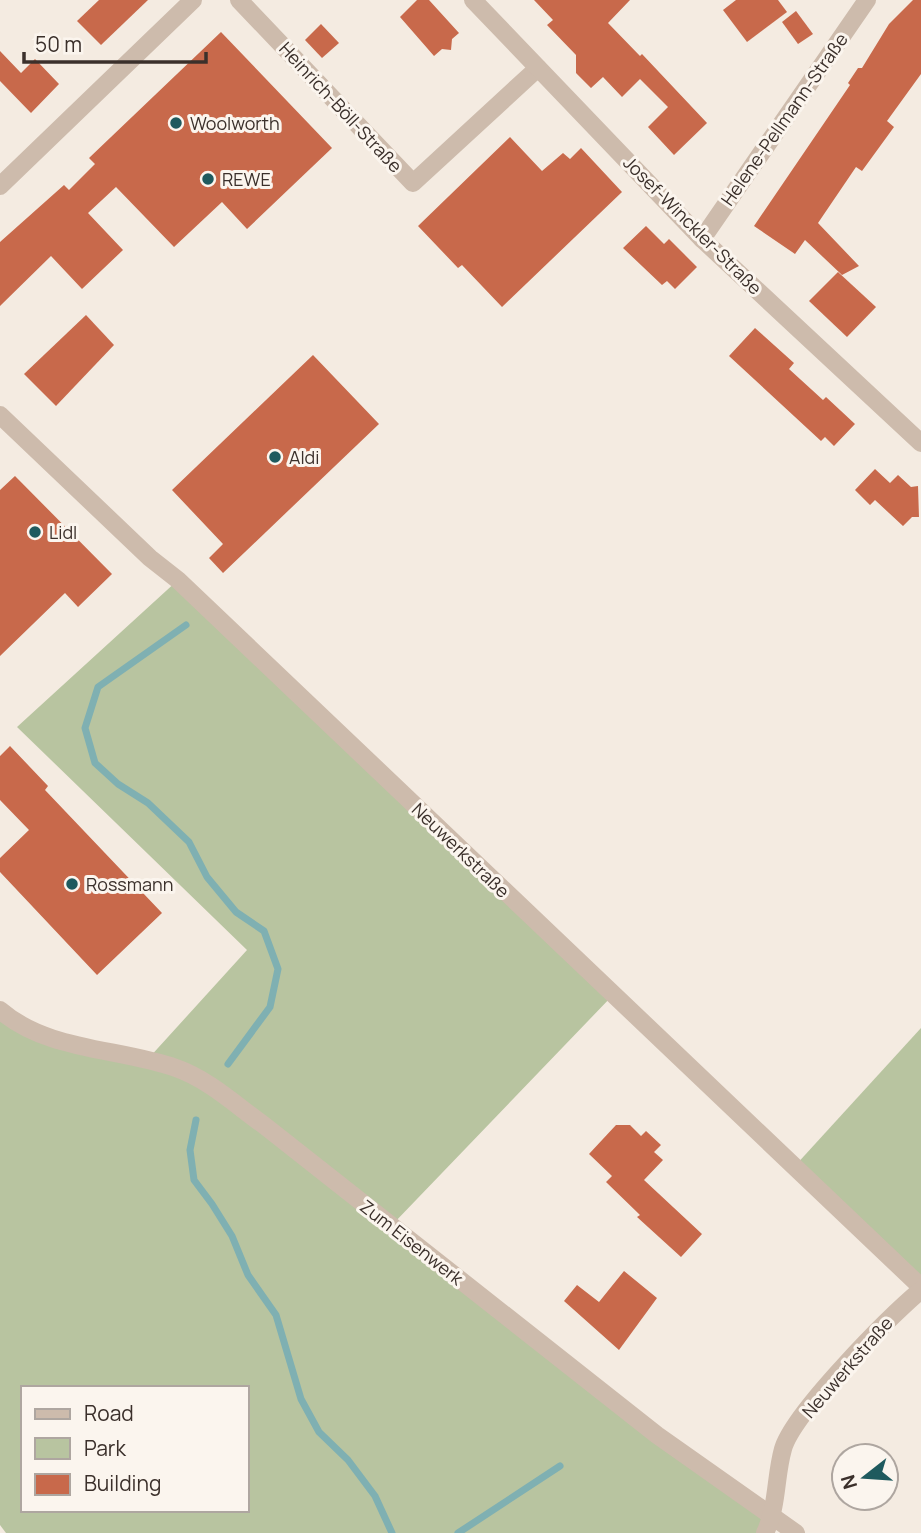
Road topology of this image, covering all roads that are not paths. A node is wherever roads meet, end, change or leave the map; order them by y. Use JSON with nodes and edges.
{"nodes":[{"id":1,"x":193,"y":0,"type":"edge"},
{"id":2,"x":239,"y":0,"type":"edge"},
{"id":3,"x":473,"y":0,"type":"edge"},
{"id":4,"x":867,"y":0,"type":"edge"},
{"id":5,"x":538,"y":68,"type":"junction"},
{"id":6,"x":0,"y":186,"type":"edge"},
{"id":7,"x":702,"y":239,"type":"junction"},
{"id":8,"x":0,"y":415,"type":"edge"},
{"id":9,"x":921,"y":443,"type":"edge"},
{"id":10,"x":0,"y":1010,"type":"edge"},
{"id":11,"x":921,"y":1289,"type":"edge"},
{"id":12,"x":773,"y":1516,"type":"junction"},
{"id":13,"x":765,"y":1533,"type":"edge"},
{"id":14,"x":796,"y":1533,"type":"edge"}],
"edges":[{"from":1,"to":6,"type":"street"},
{"from":2,"to":5,"type":"street","name":"Heinrich-Böll-Straße"},
{"from":3,"to":5,"type":"street","name":"Josef-Winckler-Straße"},
{"from":4,"to":7,"type":"street","name":"Helene-Pellmann-Straße"},
{"from":5,"to":7,"type":"street","name":"Josef-Winckler-Straße"},
{"from":7,"to":9,"type":"street","name":"Josef-Winckler-Straße"},
{"from":8,"to":11,"type":"street","name":"Neuwerkstraße"},
{"from":10,"to":12,"type":"street","name":"Zum Eisenwerk"},
{"from":11,"to":12,"type":"street","name":"Neuwerkstraße"},
{"from":12,"to":13,"type":"street","name":"Neuwerkstraße"},
{"from":12,"to":14,"type":"street","name":"Zum Eisenwerk"}]}
